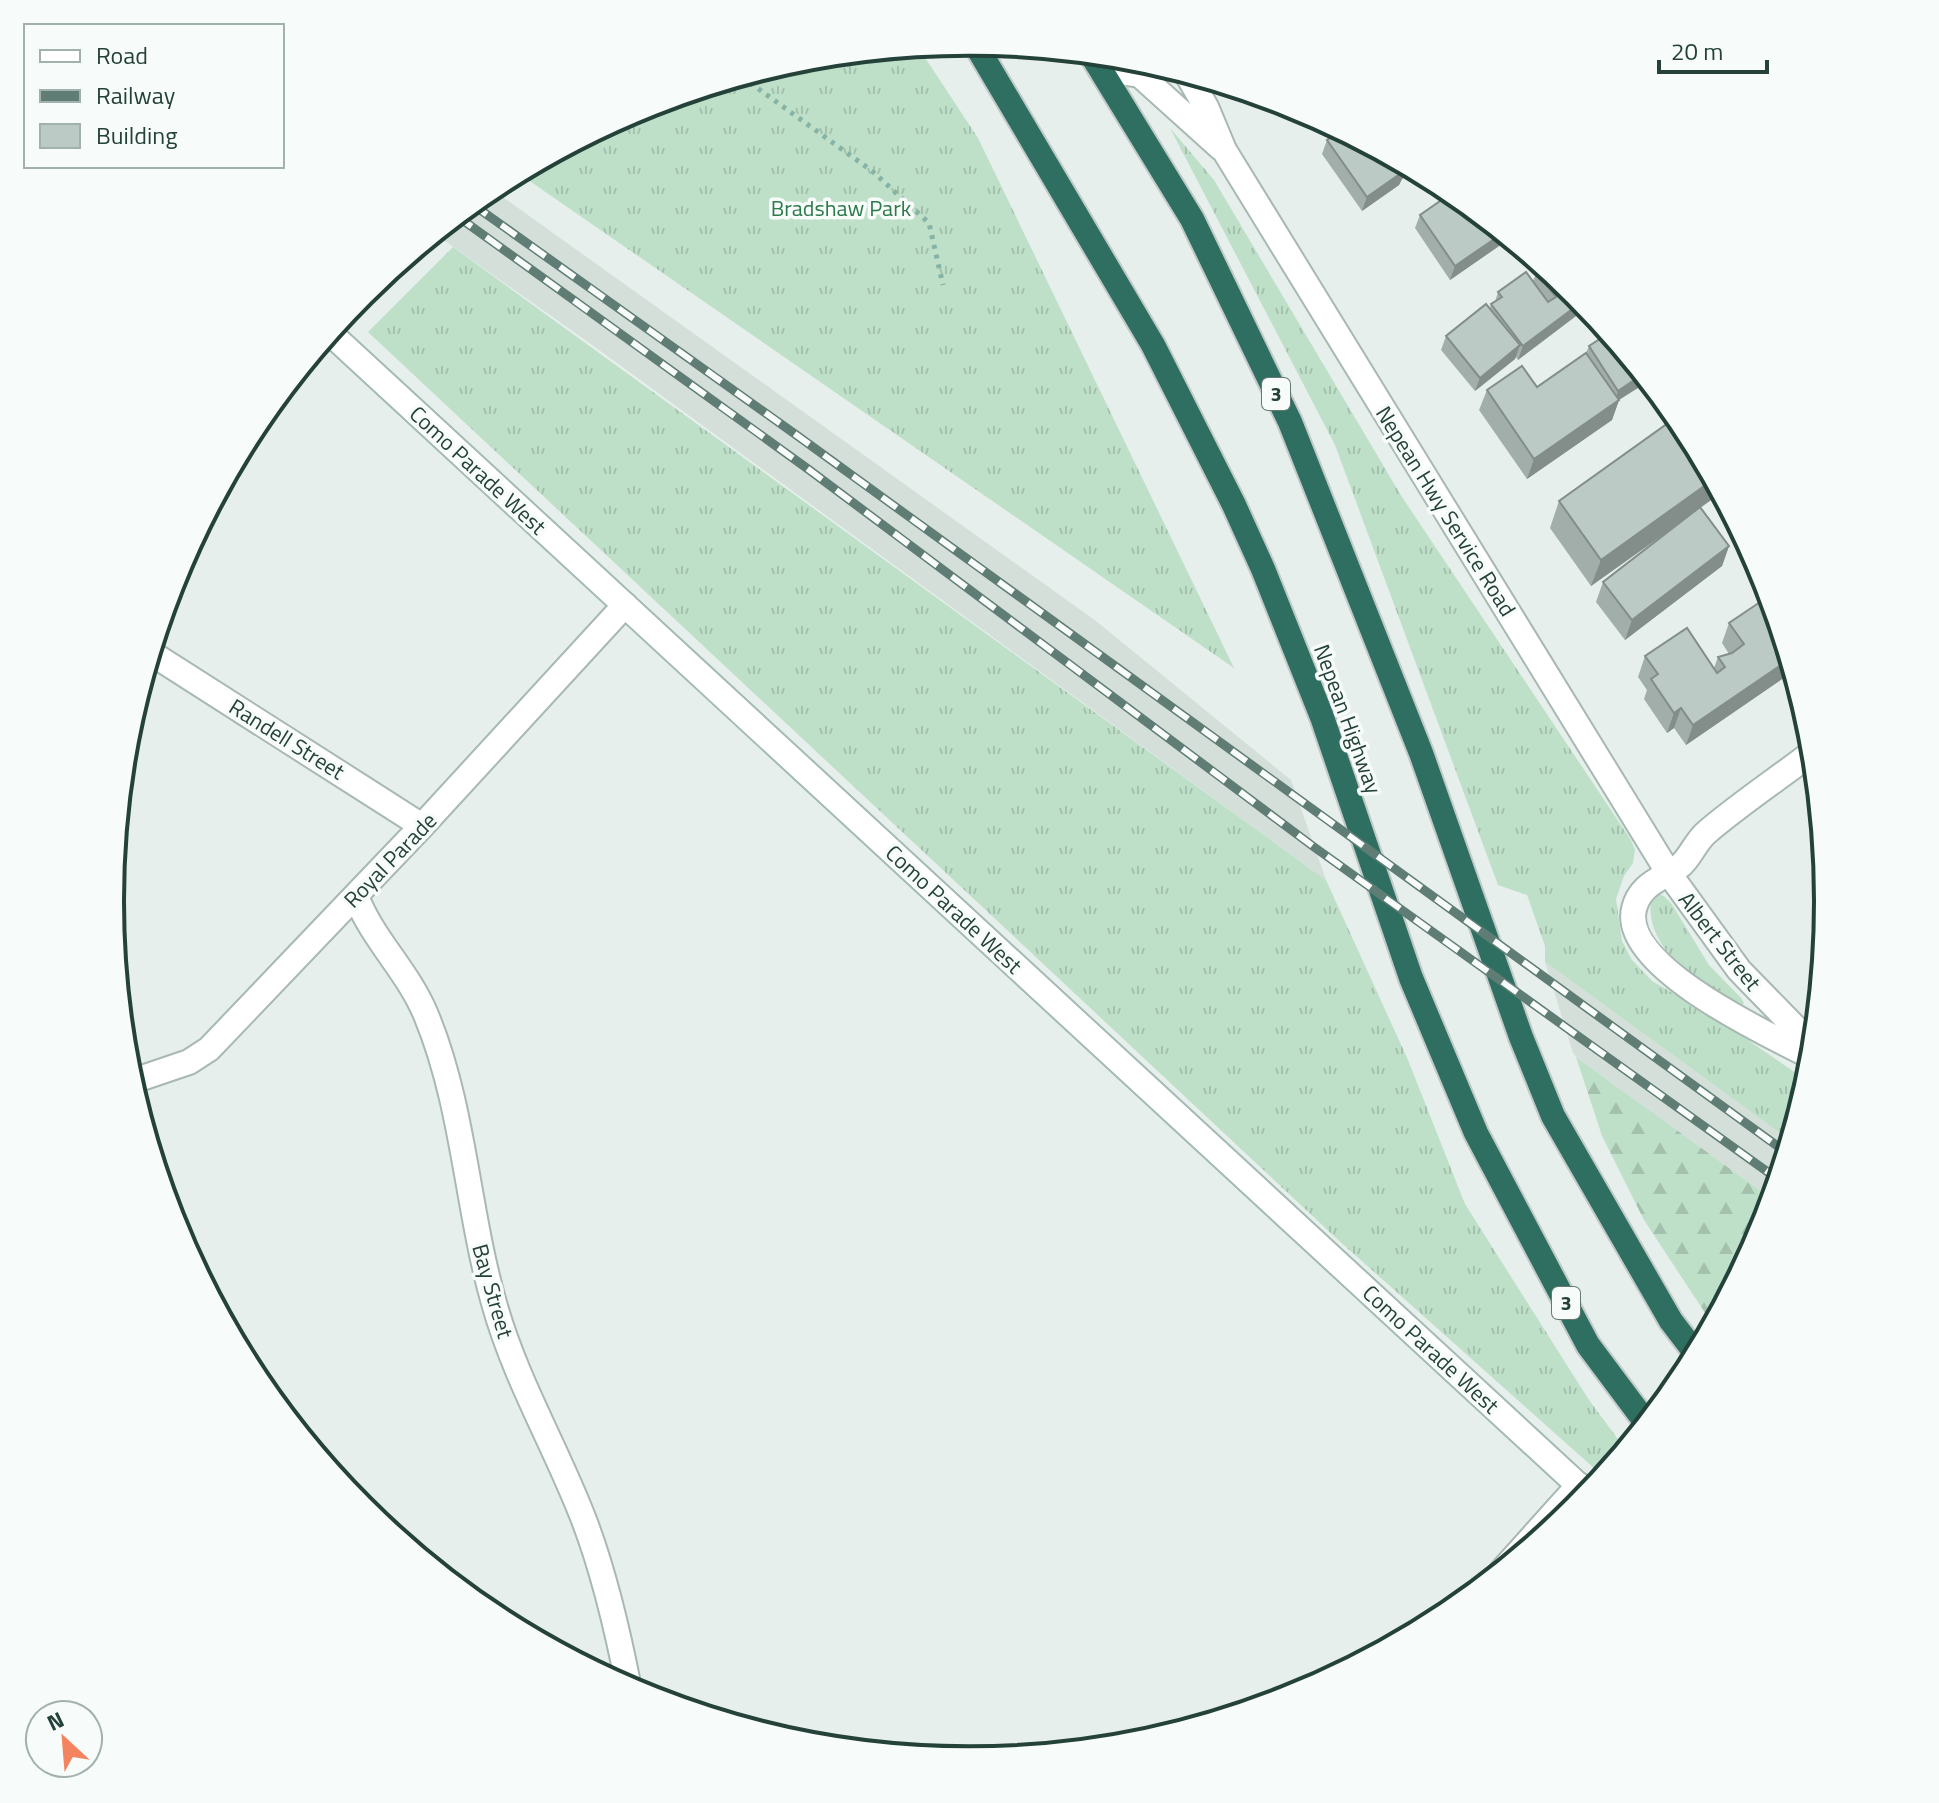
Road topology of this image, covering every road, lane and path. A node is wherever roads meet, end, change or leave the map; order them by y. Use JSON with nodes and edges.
{"nodes":[{"id":1,"x":983,"y":56,"type":"edge"},
{"id":2,"x":1099,"y":66,"type":"edge"},
{"id":3,"x":1127,"y":71,"type":"edge"},
{"id":4,"x":753,"y":85,"type":"edge"},
{"id":5,"x":1194,"y":87,"type":"edge"},
{"id":6,"x":1224,"y":150,"type":"junction"},
{"id":7,"x":943,"y":285,"type":"dead end"},
{"id":8,"x":338,"y":340,"type":"edge"},
{"id":9,"x":625,"y":605,"type":"junction"},
{"id":10,"x":160,"y":659,"type":"edge"},
{"id":11,"x":1803,"y":759,"type":"edge"},
{"id":12,"x":422,"y":826,"type":"junction"},
{"id":13,"x":1668,"y":872,"type":"junction"},
{"id":14,"x":356,"y":896,"type":"junction"},
{"id":15,"x":1804,"y":1037,"type":"edge"},
{"id":16,"x":1801,"y":1051,"type":"edge"},
{"id":17,"x":143,"y":1078,"type":"edge"},
{"id":18,"x":1689,"y":1345,"type":"edge"},
{"id":19,"x":1641,"y":1415,"type":"edge"},
{"id":20,"x":1579,"y":1486,"type":"edge"},
{"id":21,"x":625,"y":1674,"type":"edge"}],
"edges":[{"from":1,"to":19,"type":"highway","name":"Nepean Highway","number":"3"},
{"from":2,"to":18,"type":"highway","number":"3"},
{"from":3,"to":6,"type":"street","name":"Nepean Hwy Service Road"},
{"from":4,"to":7,"type":"path"},
{"from":5,"to":6,"type":"street","name":"Nepean Hwy Service Road"},
{"from":6,"to":13,"type":"street","name":"Nepean Hwy Service Road"},
{"from":8,"to":9,"type":"street","name":"Como Parade West"},
{"from":9,"to":12,"type":"street","name":"Royal Parade"},
{"from":9,"to":20,"type":"street","name":"Como Parade West"},
{"from":10,"to":12,"type":"street","name":"Randell Street"},
{"from":11,"to":13,"type":"street"},
{"from":12,"to":14,"type":"street","name":"Royal Parade"},
{"from":13,"to":15,"type":"street","name":"Albert Street"},
{"from":13,"to":16,"type":"street","name":"Albert Street"},
{"from":14,"to":17,"type":"street","name":"Royal Parade"},
{"from":14,"to":21,"type":"street","name":"Bay Street"}]}
